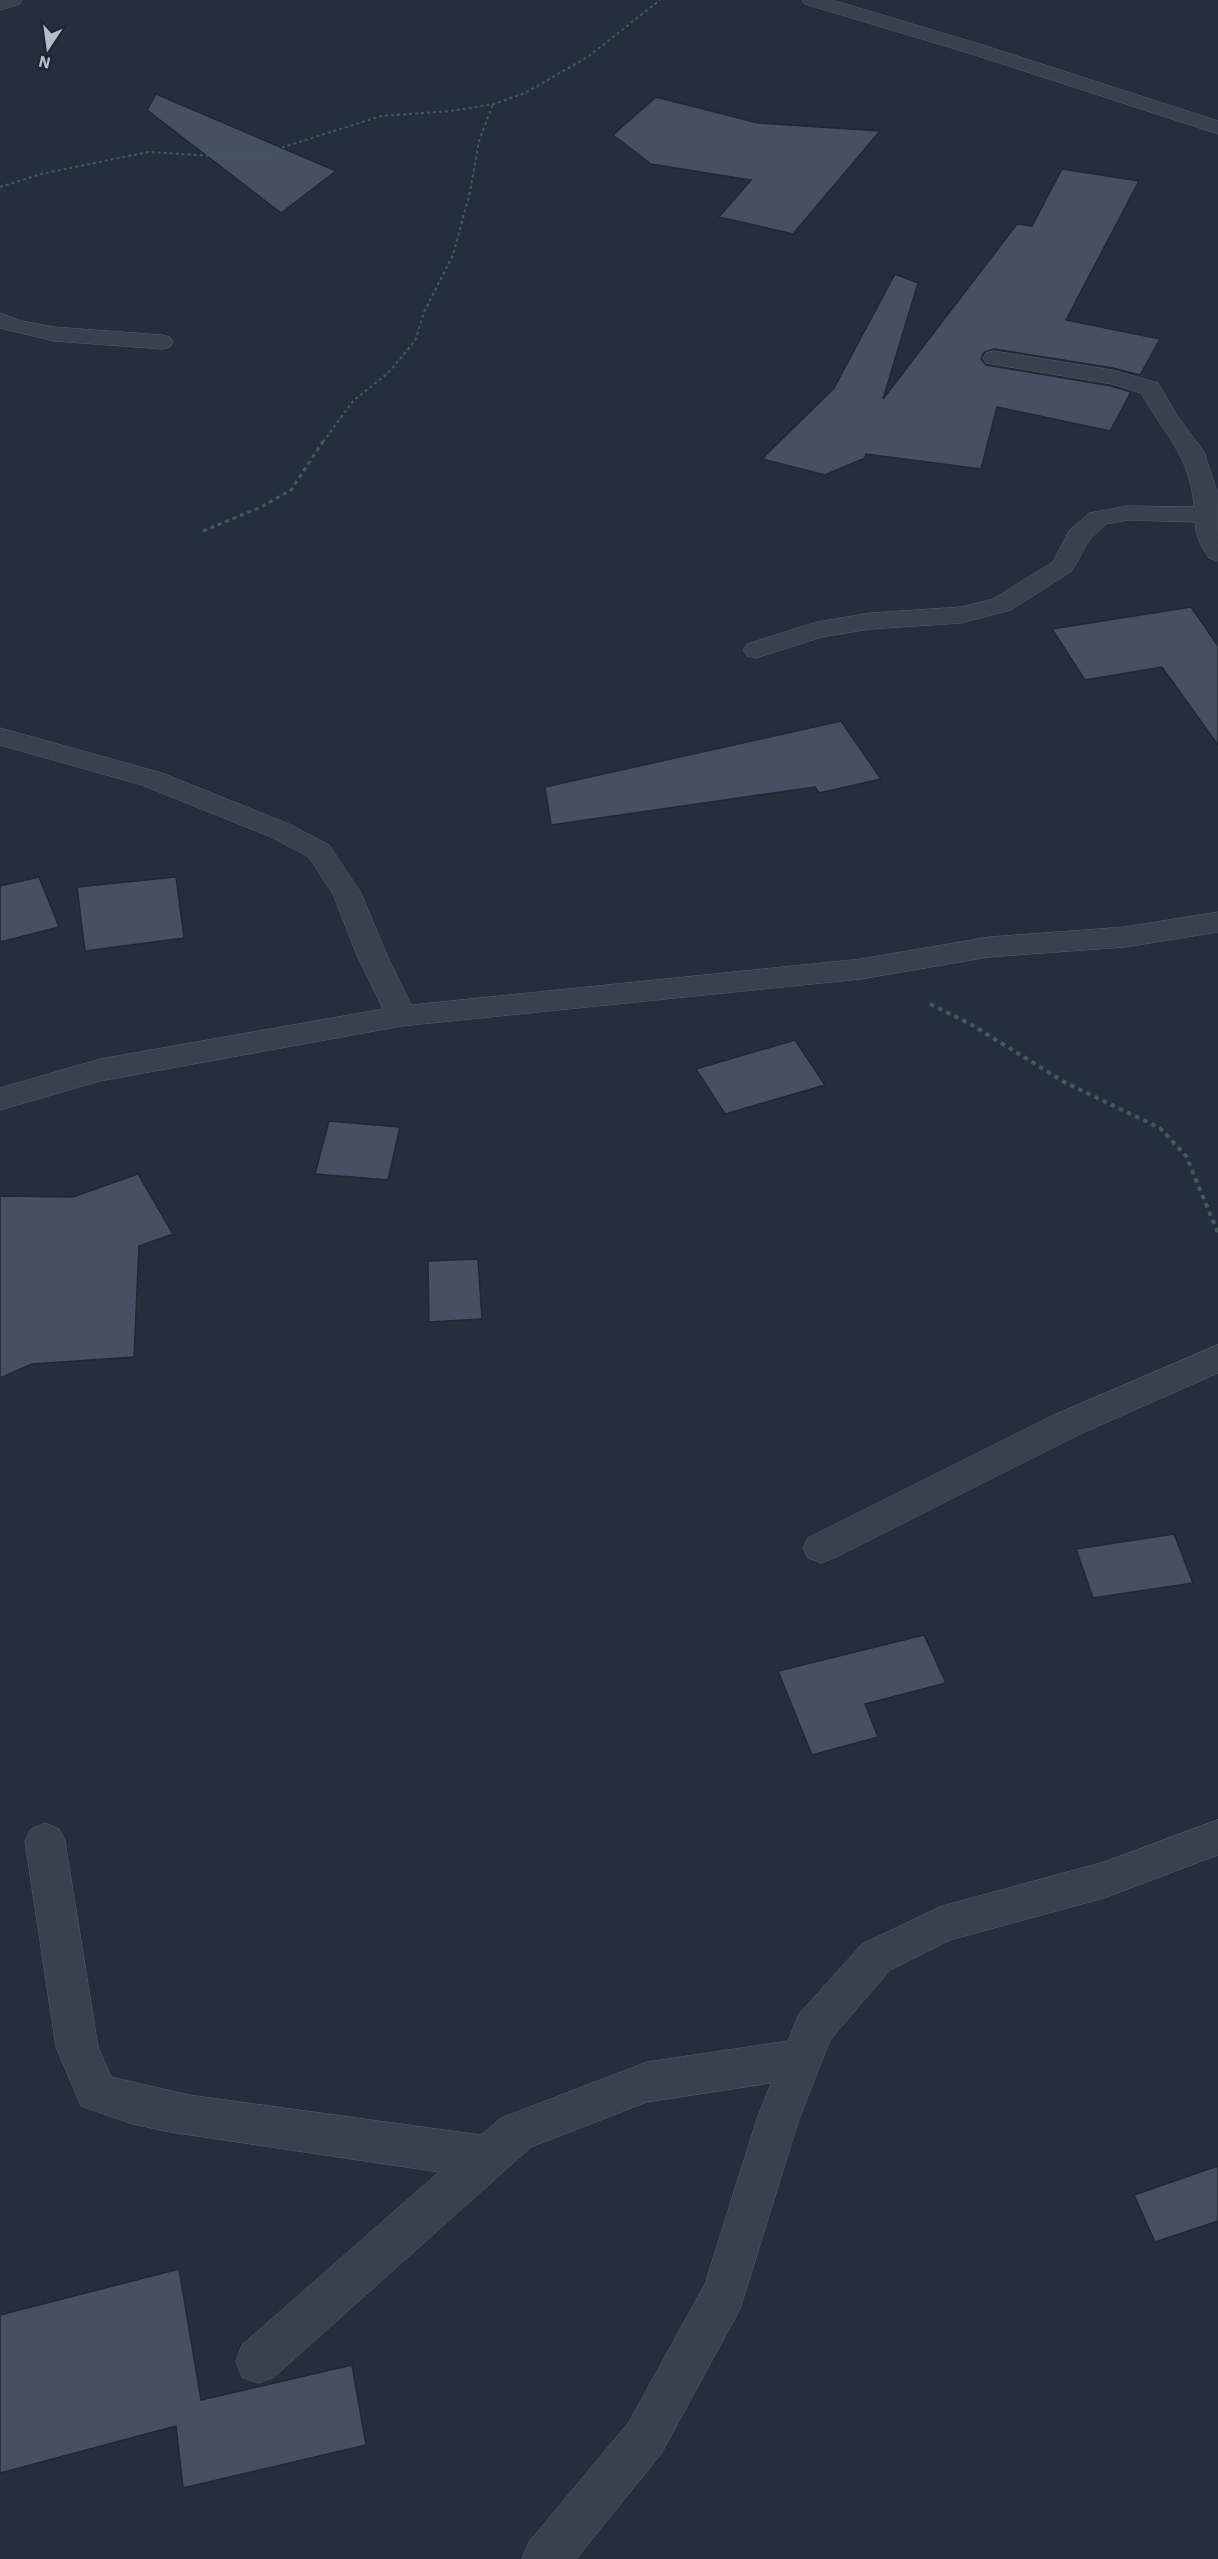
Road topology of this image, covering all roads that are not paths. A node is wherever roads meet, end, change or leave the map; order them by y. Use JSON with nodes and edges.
{"nodes":[{"id":1,"x":13,"y":0,"type":"edge"},
{"id":2,"x":812,"y":0,"type":"edge"},
{"id":3,"x":0,"y":4,"type":"edge"},
{"id":4,"x":1218,"y":128,"type":"edge"},
{"id":5,"x":0,"y":320,"type":"edge"},
{"id":6,"x":162,"y":342,"type":"dead end"},
{"id":7,"x":994,"y":358,"type":"dead end"},
{"id":8,"x":1207,"y":515,"type":"junction"},
{"id":9,"x":1218,"y":553,"type":"edge"},
{"id":10,"x":756,"y":650,"type":"dead end"},
{"id":11,"x":0,"y":736,"type":"edge"},
{"id":12,"x":1218,"y":922,"type":"edge"},
{"id":13,"x":402,"y":1016,"type":"junction"},
{"id":14,"x":0,"y":1099,"type":"edge"},
{"id":15,"x":1218,"y":1358,"type":"edge"},
{"id":16,"x":821,"y":1548,"type":"dead end"},
{"id":17,"x":1218,"y":1837,"type":"edge"},
{"id":18,"x":45,"y":1841,"type":"dead end"},
{"id":19,"x":803,"y":2059,"type":"junction"},
{"id":20,"x":487,"y":2157,"type":"junction"},
{"id":21,"x":258,"y":2361,"type":"dead end"},
{"id":22,"x":546,"y":2559,"type":"edge"}],
"edges":[{"from":1,"to":3,"type":"street"},
{"from":2,"to":4,"type":"street"},
{"from":5,"to":6,"type":"street"},
{"from":7,"to":8,"type":"street"},
{"from":8,"to":9,"type":"street"},
{"from":8,"to":10,"type":"street"},
{"from":11,"to":13,"type":"street"},
{"from":12,"to":13,"type":"street"},
{"from":13,"to":14,"type":"street"},
{"from":15,"to":16,"type":"street"},
{"from":17,"to":19,"type":"street"},
{"from":18,"to":20,"type":"street"},
{"from":19,"to":20,"type":"street"},
{"from":19,"to":22,"type":"street"},
{"from":20,"to":21,"type":"street"}]}
